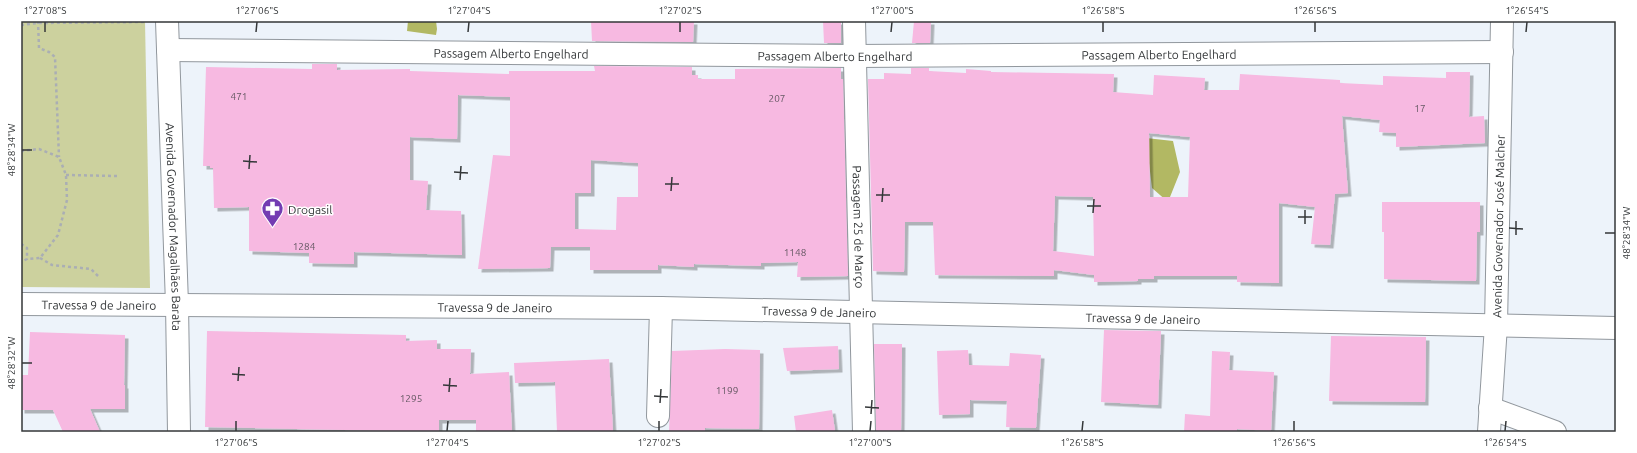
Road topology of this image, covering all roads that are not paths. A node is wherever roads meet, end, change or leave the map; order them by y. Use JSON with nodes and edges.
{"nodes":[{"id":1,"x":167,"y":21,"type":"edge"},
{"id":2,"x":854,"y":21,"type":"edge"},
{"id":3,"x":1502,"y":21,"type":"edge"},
{"id":4,"x":168,"y":50,"type":"junction"},
{"id":5,"x":1502,"y":52,"type":"junction"},
{"id":6,"x":854,"y":56,"type":"junction"},
{"id":7,"x":21,"y":304,"type":"edge"},
{"id":8,"x":177,"y":304,"type":"junction"},
{"id":9,"x":654,"y":308,"type":"junction"},
{"id":10,"x":861,"y":313,"type":"junction"},
{"id":11,"x":1496,"y":325,"type":"junction"},
{"id":12,"x":1616,"y":328,"type":"edge"},
{"id":13,"x":1490,"y":408,"type":"junction"},
{"id":14,"x":651,"y":410,"type":"dead end"},
{"id":15,"x":179,"y":432,"type":"edge"},
{"id":16,"x":864,"y":432,"type":"edge"},
{"id":17,"x":1489,"y":432,"type":"edge"},
{"id":18,"x":1555,"y":432,"type":"edge"}],
"edges":[{"from":1,"to":4,"type":"main road","name":"Avenida Governador Magalhães Barata"},
{"from":2,"to":6,"type":"main road","name":"Passagem 25 de Março"},
{"from":3,"to":5,"type":"main road","name":"Avenida Governador José Malcher"},
{"from":4,"to":6,"type":"main road","name":"Passagem Alberto Engelhard"},
{"from":4,"to":8,"type":"main road","name":"Avenida Governador Magalhães Barata"},
{"from":5,"to":6,"type":"main road","name":"Passagem Alberto Engelhard"},
{"from":5,"to":11,"type":"main road","name":"Avenida Governador José Malcher"},
{"from":6,"to":10,"type":"main road","name":"Passagem 25 de Março"},
{"from":7,"to":8,"type":"main road","name":"Travessa 9 de Janeiro"},
{"from":8,"to":9,"type":"main road","name":"Travessa 9 de Janeiro"},
{"from":8,"to":15,"type":"main road","name":"Avenida Governador Magalhães Barata"},
{"from":9,"to":10,"type":"main road","name":"Travessa 9 de Janeiro"},
{"from":9,"to":14,"type":"main road"},
{"from":10,"to":11,"type":"main road","name":"Travessa 9 de Janeiro"},
{"from":10,"to":16,"type":"main road","name":"Passagem 25 de Março"},
{"from":11,"to":12,"type":"main road","name":"Travessa 9 de Janeiro"},
{"from":11,"to":13,"type":"main road","name":"Avenida Governador José Malcher"},
{"from":13,"to":17,"type":"main road","name":"Avenida Governador José Malcher"},
{"from":13,"to":18,"type":"main road"}]}
